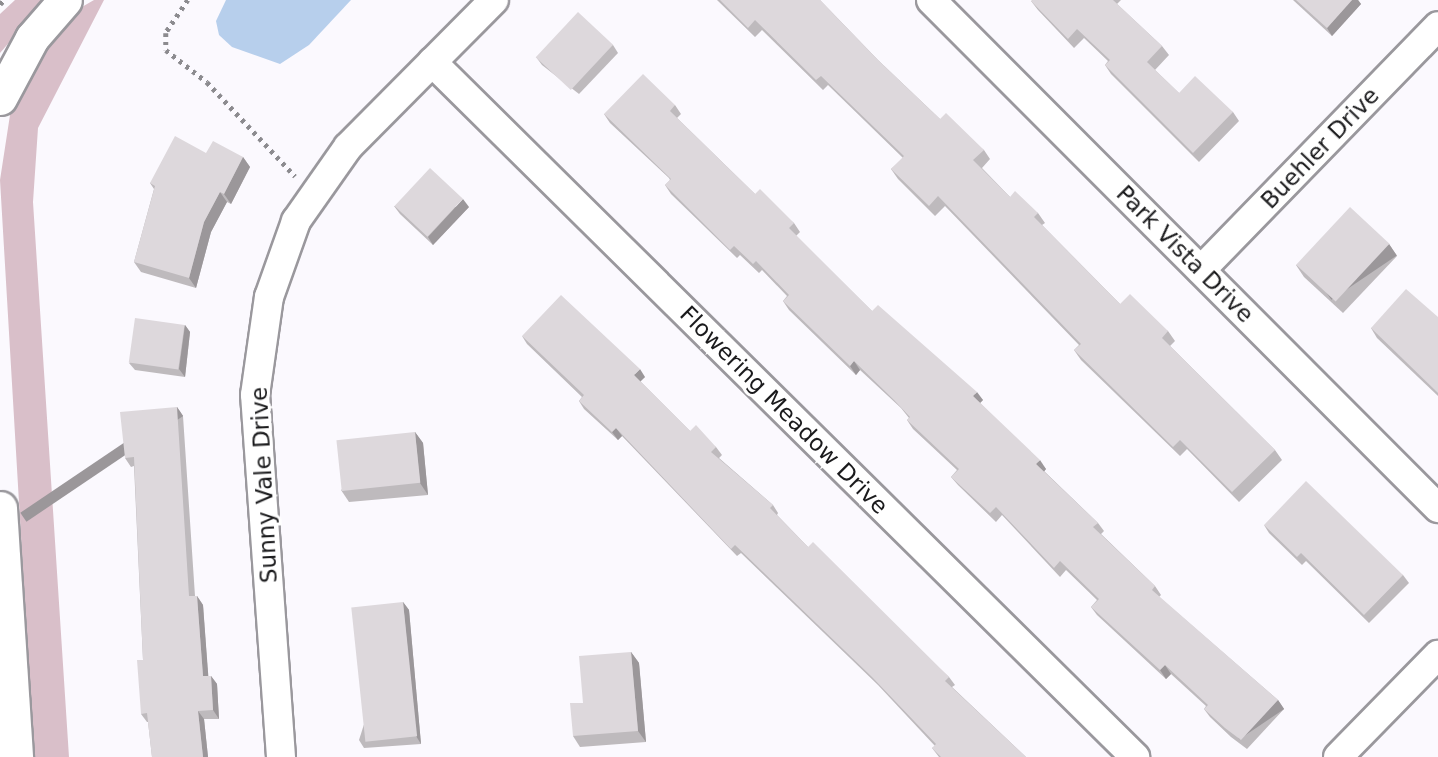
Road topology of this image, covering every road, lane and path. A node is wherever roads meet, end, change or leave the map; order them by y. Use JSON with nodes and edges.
{"nodes":[{"id":1,"x":4,"y":0,"type":"edge"},
{"id":2,"x":65,"y":0,"type":"edge"},
{"id":3,"x":188,"y":0,"type":"edge"},
{"id":4,"x":494,"y":0,"type":"edge"},
{"id":5,"x":931,"y":0,"type":"edge"},
{"id":6,"x":0,"y":4,"type":"edge"},
{"id":7,"x":1438,"y":26,"type":"edge"},
{"id":8,"x":432,"y":62,"type":"junction"},
{"id":9,"x":0,"y":98,"type":"edge"},
{"id":10,"x":292,"y":174,"type":"dead end"},
{"id":11,"x":1202,"y":270,"type":"junction"},
{"id":12,"x":0,"y":508,"type":"edge"},
{"id":13,"x":1438,"y":508,"type":"edge"},
{"id":14,"x":1438,"y":655,"type":"edge"},
{"id":15,"x":16,"y":757,"type":"edge"},
{"id":16,"x":281,"y":757,"type":"edge"},
{"id":17,"x":1135,"y":757,"type":"edge"},
{"id":18,"x":1338,"y":757,"type":"edge"}],
"edges":[{"from":1,"to":6,"type":"path"},
{"from":2,"to":9,"type":"street"},
{"from":3,"to":10,"type":"path"},
{"from":4,"to":8,"type":"street","name":"Sunny Vale Drive"},
{"from":5,"to":11,"type":"street","name":"Park Vista Drive"},
{"from":7,"to":11,"type":"street","name":"Buehler Drive"},
{"from":8,"to":16,"type":"street","name":"Sunny Vale Drive"},
{"from":8,"to":17,"type":"street","name":"Flowering Meadow Drive"},
{"from":11,"to":13,"type":"street","name":"Park Vista Drive"},
{"from":12,"to":15,"type":"street"},
{"from":14,"to":18,"type":"street"}]}
